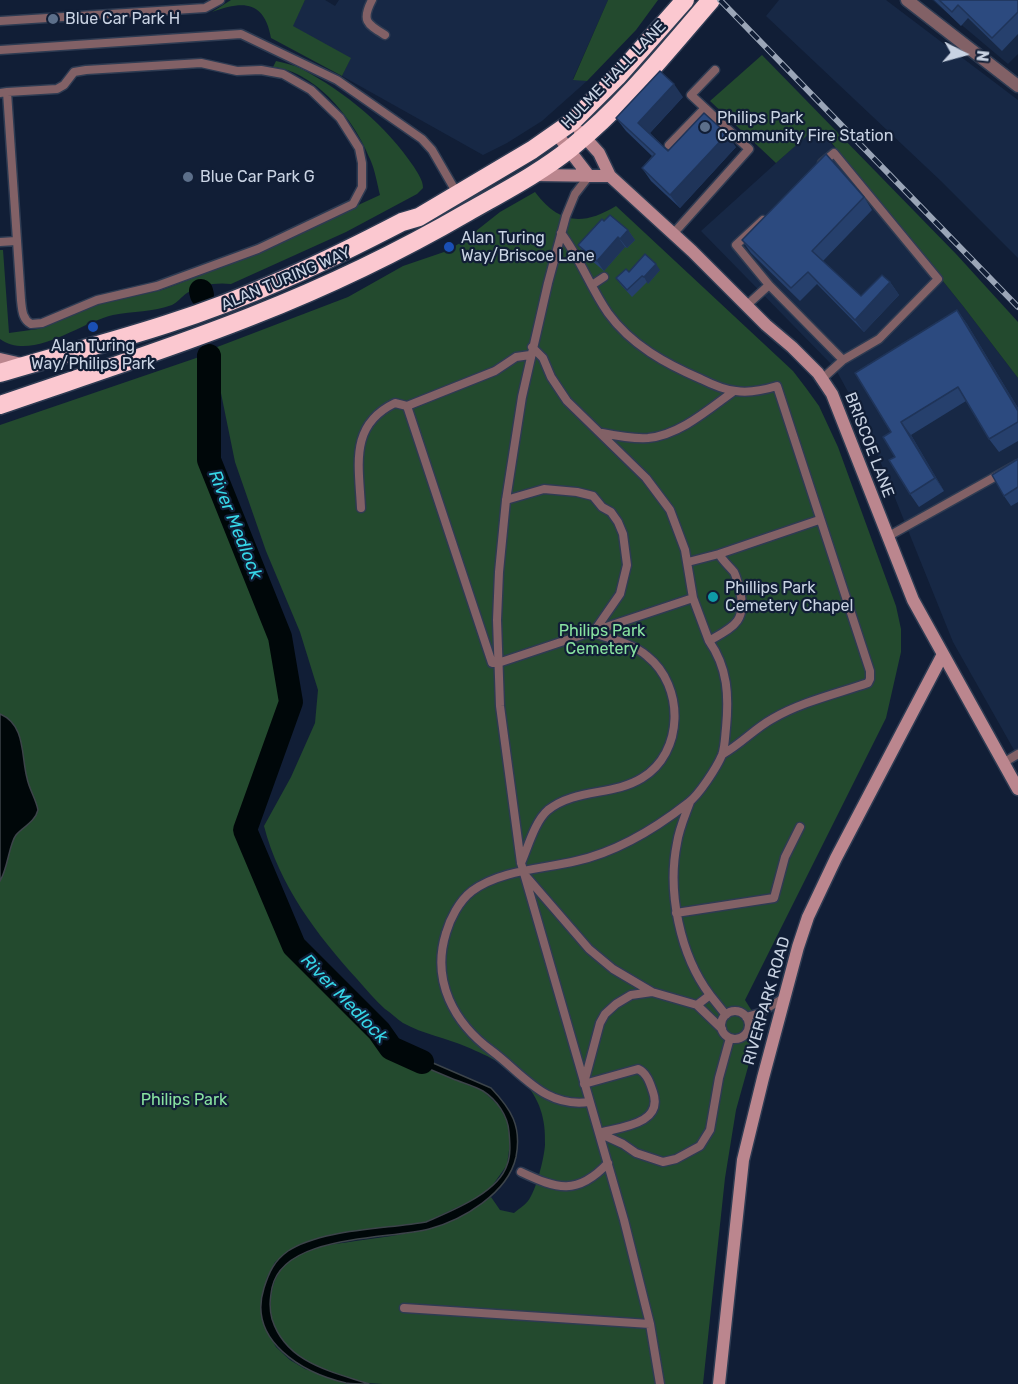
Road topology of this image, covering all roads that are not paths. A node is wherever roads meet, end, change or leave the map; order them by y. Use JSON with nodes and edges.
{"nodes":[{"id":1,"x":220,"y":0,"type":"edge"},
{"id":2,"x":372,"y":0,"type":"edge"},
{"id":3,"x":685,"y":0,"type":"edge"},
{"id":4,"x":711,"y":0,"type":"edge"},
{"id":5,"x":908,"y":0,"type":"edge"},
{"id":6,"x":0,"y":21,"type":"edge"},
{"id":7,"x":385,"y":35,"type":"dead end"},
{"id":8,"x":0,"y":50,"type":"edge"},
{"id":9,"x":715,"y":70,"type":"dead end"},
{"id":10,"x":1018,"y":86,"type":"edge"},
{"id":11,"x":3,"y":93,"type":"edge"},
{"id":12,"x":705,"y":108,"type":"junction"},
{"id":13,"x":573,"y":122,"type":"junction"},
{"id":14,"x":556,"y":134,"type":"junction"},
{"id":15,"x":584,"y":137,"type":"junction"},
{"id":16,"x":669,"y":145,"type":"dead end"},
{"id":17,"x":569,"y":150,"type":"junction"},
{"id":18,"x":817,"y":168,"type":"edge"},
{"id":19,"x":531,"y":176,"type":"junction"},
{"id":20,"x":589,"y":176,"type":"junction"},
{"id":21,"x":610,"y":176,"type":"junction"},
{"id":22,"x":459,"y":195,"type":"junction"},
{"id":23,"x":769,"y":214,"type":"edge"},
{"id":24,"x":561,"y":233,"type":"junction"},
{"id":25,"x":673,"y":234,"type":"junction"},
{"id":26,"x":16,"y":241,"type":"junction"},
{"id":27,"x":0,"y":242,"type":"edge"},
{"id":28,"x":604,"y":277,"type":"dead end"},
{"id":29,"x":592,"y":285,"type":"junction"},
{"id":30,"x":769,"y":285,"type":"junction"},
{"id":31,"x":746,"y":306,"type":"junction"},
{"id":32,"x":531,"y":351,"type":"junction"},
{"id":33,"x":0,"y":359,"type":"edge"},
{"id":34,"x":843,"y":360,"type":"junction"},
{"id":35,"x":27,"y":365,"type":"junction"},
{"id":36,"x":0,"y":373,"type":"edge"},
{"id":37,"x":822,"y":379,"type":"junction"},
{"id":38,"x":734,"y":391,"type":"junction"},
{"id":39,"x":0,"y":405,"type":"edge"},
{"id":40,"x":407,"y":406,"type":"junction"},
{"id":41,"x":601,"y":433,"type":"junction"},
{"id":42,"x":1018,"y":464,"type":"edge"},
{"id":43,"x":506,"y":500,"type":"junction"},
{"id":44,"x":361,"y":508,"type":"dead end"},
{"id":45,"x":819,"y":520,"type":"junction"},
{"id":46,"x":887,"y":537,"type":"junction"},
{"id":47,"x":719,"y":554,"type":"junction"},
{"id":48,"x":688,"y":562,"type":"junction"},
{"id":49,"x":693,"y":598,"type":"junction"},
{"id":50,"x":592,"y":633,"type":"junction"},
{"id":51,"x":709,"y":641,"type":"junction"},
{"id":52,"x":942,"y":656,"type":"junction"},
{"id":53,"x":498,"y":663,"type":"junction"},
{"id":54,"x":723,"y":754,"type":"junction"},
{"id":55,"x":1018,"y":754,"type":"edge"},
{"id":56,"x":1003,"y":763,"type":"junction"},
{"id":57,"x":1018,"y":789,"type":"edge"},
{"id":58,"x":690,"y":802,"type":"junction"},
{"id":59,"x":800,"y":827,"type":"dead end"},
{"id":60,"x":521,"y":862,"type":"junction"},
{"id":61,"x":523,"y":872,"type":"junction"},
{"id":62,"x":676,"y":913,"type":"junction"},
{"id":63,"x":652,"y":992,"type":"junction"},
{"id":64,"x":710,"y":996,"type":"junction"},
{"id":65,"x":786,"y":997,"type":"junction"},
{"id":66,"x":697,"y":1005,"type":"junction"},
{"id":67,"x":726,"y":1015,"type":"junction"},
{"id":68,"x":746,"y":1017,"type":"junction"},
{"id":69,"x":722,"y":1029,"type":"junction"},
{"id":70,"x":730,"y":1038,"type":"junction"},
{"id":71,"x":584,"y":1084,"type":"junction"},
{"id":72,"x":589,"y":1102,"type":"junction"},
{"id":73,"x":599,"y":1133,"type":"junction"},
{"id":74,"x":608,"y":1163,"type":"junction"},
{"id":75,"x":521,"y":1172,"type":"dead end"},
{"id":76,"x":404,"y":1308,"type":"dead end"},
{"id":77,"x":650,"y":1323,"type":"junction"},
{"id":78,"x":660,"y":1384,"type":"edge"},
{"id":79,"x":719,"y":1384,"type":"edge"}],
"edges":[{"from":1,"to":6,"type":"lane"},
{"from":2,"to":7,"type":"lane"},
{"from":3,"to":13,"type":"highway","name":"HULME HALL LANE"},
{"from":4,"to":15,"type":"highway","name":"HULME HALL LANE"},
{"from":5,"to":10,"type":"street"},
{"from":8,"to":22,"type":"lane"},
{"from":9,"to":12,"type":"lane"},
{"from":11,"to":26,"type":"lane"},
{"from":11,"to":26,"type":"lane"},
{"from":12,"to":16,"type":"lane"},
{"from":12,"to":25,"type":"lane"},
{"from":13,"to":14,"type":"highway","name":"HULME HALL LANE"},
{"from":13,"to":15,"type":"street","name":"BRISCOE LANE"},
{"from":14,"to":17,"type":"street"},
{"from":14,"to":22,"type":"highway","name":"ALAN TURING WAY"},
{"from":15,"to":17,"type":"highway","name":"HULME HALL LANE"},
{"from":15,"to":21,"type":"street","name":"BRISCOE LANE"},
{"from":17,"to":19,"type":"highway","name":"ALAN TURING WAY"},
{"from":17,"to":20,"type":"street"},
{"from":18,"to":34,"type":"lane"},
{"from":19,"to":20,"type":"street"},
{"from":19,"to":39,"type":"highway","name":"ALAN TURING WAY"},
{"from":20,"to":21,"type":"street"},
{"from":20,"to":24,"type":"lane"},
{"from":21,"to":25,"type":"street","name":"BRISCOE LANE"},
{"from":22,"to":35,"type":"highway","name":"ALAN TURING WAY"},
{"from":23,"to":30,"type":"lane"},
{"from":24,"to":29,"type":"lane"},
{"from":24,"to":32,"type":"lane"},
{"from":25,"to":31,"type":"street","name":"BRISCOE LANE"},
{"from":26,"to":27,"type":"lane"},
{"from":28,"to":29,"type":"lane"},
{"from":29,"to":38,"type":"lane"},
{"from":30,"to":31,"type":"lane"},
{"from":30,"to":34,"type":"lane"},
{"from":31,"to":37,"type":"street","name":"BRISCOE LANE"},
{"from":32,"to":40,"type":"lane"},
{"from":32,"to":41,"type":"lane"},
{"from":32,"to":43,"type":"lane"},
{"from":33,"to":35,"type":"street"},
{"from":34,"to":37,"type":"lane"},
{"from":35,"to":36,"type":"highway","name":"ALAN TURING WAY"},
{"from":37,"to":46,"type":"street","name":"BRISCOE LANE"},
{"from":38,"to":41,"type":"lane"},
{"from":38,"to":45,"type":"lane"},
{"from":40,"to":44,"type":"lane"},
{"from":40,"to":53,"type":"lane"},
{"from":41,"to":48,"type":"lane"},
{"from":42,"to":46,"type":"lane"},
{"from":43,"to":50,"type":"lane"},
{"from":43,"to":53,"type":"lane"},
{"from":45,"to":47,"type":"lane"},
{"from":45,"to":54,"type":"lane"},
{"from":46,"to":52,"type":"street","name":"BRISCOE LANE"},
{"from":47,"to":48,"type":"lane"},
{"from":47,"to":51,"type":"lane"},
{"from":48,"to":49,"type":"lane"},
{"from":49,"to":50,"type":"lane"},
{"from":49,"to":51,"type":"lane"},
{"from":50,"to":53,"type":"lane"},
{"from":50,"to":60,"type":"lane"},
{"from":51,"to":54,"type":"lane"},
{"from":52,"to":56,"type":"street","name":"BRISCOE LANE"},
{"from":52,"to":65,"type":"street","name":"RIVERPARK ROAD"},
{"from":53,"to":60,"type":"lane"},
{"from":54,"to":58,"type":"lane"},
{"from":55,"to":56,"type":"lane"},
{"from":56,"to":57,"type":"street","name":"BRISCOE LANE"},
{"from":58,"to":61,"type":"lane"},
{"from":58,"to":62,"type":"lane"},
{"from":59,"to":62,"type":"lane"},
{"from":60,"to":61,"type":"lane"},
{"from":61,"to":63,"type":"lane"},
{"from":61,"to":71,"type":"lane"},
{"from":61,"to":72,"type":"lane"},
{"from":62,"to":64,"type":"lane"},
{"from":63,"to":66,"type":"lane"},
{"from":63,"to":71,"type":"lane"},
{"from":64,"to":66,"type":"lane"},
{"from":64,"to":67,"type":"lane"},
{"from":65,"to":68,"type":"lane"},
{"from":65,"to":79,"type":"street","name":"RIVERPARK ROAD"},
{"from":66,"to":69,"type":"lane"},
{"from":67,"to":68,"type":"lane"},
{"from":67,"to":69,"type":"lane"},
{"from":68,"to":70,"type":"lane"},
{"from":69,"to":70,"type":"lane"},
{"from":70,"to":73,"type":"lane"},
{"from":71,"to":72,"type":"lane"},
{"from":71,"to":73,"type":"lane"},
{"from":72,"to":73,"type":"lane"},
{"from":73,"to":74,"type":"lane"},
{"from":74,"to":75,"type":"lane"},
{"from":74,"to":77,"type":"lane"},
{"from":76,"to":77,"type":"lane"},
{"from":77,"to":78,"type":"lane"}]}
